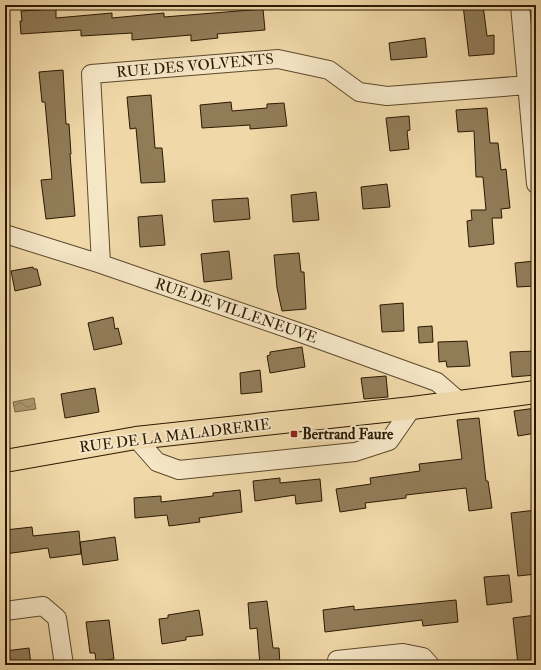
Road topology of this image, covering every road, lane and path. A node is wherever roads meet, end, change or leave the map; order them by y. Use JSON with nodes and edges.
{"nodes":[{"id":1,"x":520,"y":5,"type":"edge"},
{"id":2,"x":528,"y":86,"type":"junction"},
{"id":3,"x":536,"y":184,"type":"edge"},
{"id":4,"x":5,"y":234,"type":"edge"},
{"id":5,"x":102,"y":264,"type":"junction"},
{"id":6,"x":536,"y":392,"type":"edge"},
{"id":7,"x":460,"y":402,"type":"junction"},
{"id":8,"x":412,"y":408,"type":"junction"},
{"id":9,"x":136,"y":438,"type":"junction"},
{"id":10,"x":5,"y":461,"type":"edge"},
{"id":11,"x":5,"y":611,"type":"edge"},
{"id":12,"x":64,"y":665,"type":"edge"},
{"id":13,"x":337,"y":665,"type":"edge"},
{"id":14,"x":430,"y":665,"type":"edge"}],
"edges":[{"from":1,"to":2,"type":"street"},
{"from":2,"to":3,"type":"street"},
{"from":2,"to":5,"type":"street","name":"RUE DES VOLVENTS"},
{"from":4,"to":5,"type":"street","name":"RUE DE VILLENEUVE"},
{"from":5,"to":7,"type":"street","name":"RUE DE VILLENEUVE"},
{"from":6,"to":7,"type":"main road","name":"RUE DE LA MALADRERIE"},
{"from":7,"to":8,"type":"main road","name":"RUE DE LA MALADRERIE"},
{"from":8,"to":9,"type":"main road","name":"RUE DE LA MALADRERIE"},
{"from":8,"to":9,"type":"street"},
{"from":9,"to":10,"type":"main road","name":"RUE DE LA MALADRERIE"},
{"from":11,"to":12,"type":"street"},
{"from":13,"to":14,"type":"street"}]}
